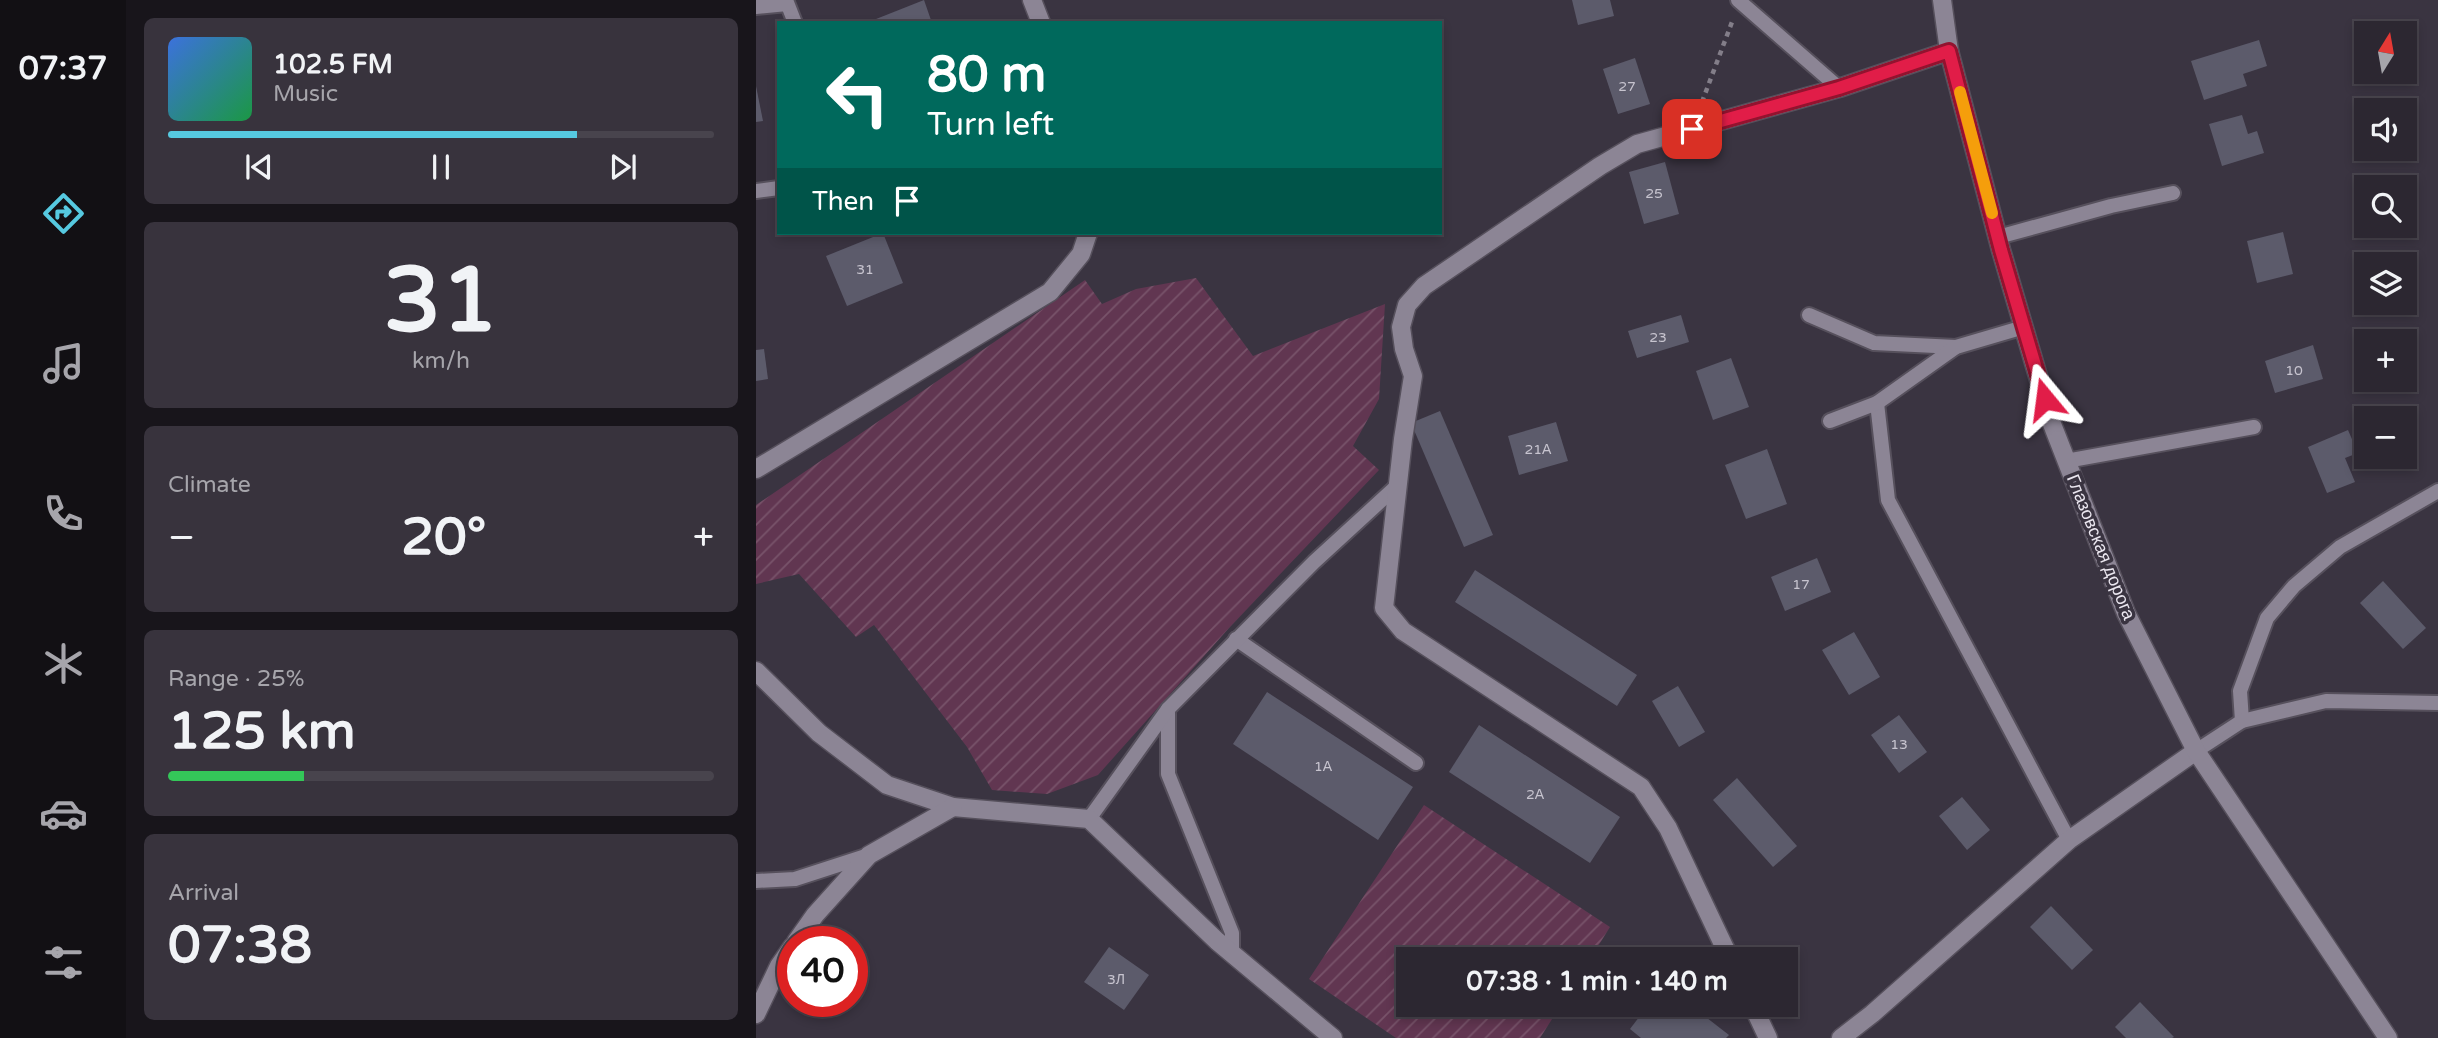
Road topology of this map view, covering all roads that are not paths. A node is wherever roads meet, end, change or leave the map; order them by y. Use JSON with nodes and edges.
{"nodes":[{"id":1,"x":1032,"y":0,"type":"edge"},
{"id":2,"x":1942,"y":0,"type":"edge"},
{"id":3,"x":1739,"y":1,"type":"edge"},
{"id":4,"x":787,"y":2,"type":"edge"},
{"id":5,"x":756,"y":7,"type":"edge"},
{"id":6,"x":794,"y":21,"type":"edge"},
{"id":7,"x":1040,"y":21,"type":"edge"},
{"id":8,"x":1949,"y":51,"type":"junction"},
{"id":9,"x":1839,"y":88,"type":"junction"},
{"id":10,"x":777,"y":188,"type":"edge"},
{"id":11,"x":756,"y":191,"type":"edge"},
{"id":12,"x":2173,"y":193,"type":"dead end"},
{"id":13,"x":1087,"y":235,"type":"edge"},
{"id":14,"x":1998,"y":237,"type":"junction"},
{"id":15,"x":1809,"y":315,"type":"dead end"},
{"id":16,"x":2024,"y":327,"type":"junction"},
{"id":17,"x":1956,"y":347,"type":"junction"},
{"id":18,"x":1877,"y":403,"type":"junction"},
{"id":19,"x":1830,"y":421,"type":"dead end"},
{"id":20,"x":2254,"y":427,"type":"dead end"},
{"id":21,"x":2066,"y":461,"type":"junction"},
{"id":22,"x":756,"y":469,"type":"edge"},
{"id":23,"x":1398,"y":485,"type":"junction"},
{"id":24,"x":2438,"y":491,"type":"edge"},
{"id":25,"x":1236,"y":639,"type":"junction"},
{"id":26,"x":756,"y":671,"type":"edge"},
{"id":27,"x":2438,"y":703,"type":"edge"},
{"id":28,"x":1168,"y":709,"type":"junction"},
{"id":29,"x":2242,"y":721,"type":"junction"},
{"id":30,"x":2196,"y":751,"type":"junction"},
{"id":31,"x":1416,"y":763,"type":"dead end"},
{"id":32,"x":953,"y":807,"type":"junction"},
{"id":33,"x":1089,"y":819,"type":"junction"},
{"id":34,"x":2068,"y":840,"type":"junction"},
{"id":35,"x":869,"y":855,"type":"junction"},
{"id":36,"x":756,"y":881,"type":"edge"},
{"id":37,"x":807,"y":926,"type":"edge"},
{"id":38,"x":1724,"y":947,"type":"edge"},
{"id":39,"x":1232,"y":954,"type":"junction"},
{"id":40,"x":777,"y":970,"type":"edge"},
{"id":41,"x":756,"y":1014,"type":"edge"},
{"id":42,"x":1758,"y":1017,"type":"edge"},
{"id":43,"x":1333,"y":1038,"type":"edge"},
{"id":44,"x":1768,"y":1038,"type":"edge"},
{"id":45,"x":1841,"y":1038,"type":"edge"},
{"id":46,"x":2388,"y":1038,"type":"edge"}],
"edges":[{"from":1,"to":7,"type":"street"},
{"from":2,"to":8,"type":"street","name":"Глазовская дорога"},
{"from":3,"to":9,"type":"lane"},
{"from":4,"to":5,"type":"lane"},
{"from":4,"to":6,"type":"lane"},
{"from":8,"to":9,"type":"street"},
{"from":8,"to":14,"type":"street","name":"Глазовская дорога"},
{"from":9,"to":23,"type":"street"},
{"from":10,"to":11,"type":"lane"},
{"from":12,"to":14,"type":"lane"},
{"from":13,"to":22,"type":"street"},
{"from":14,"to":16,"type":"street","name":"Глазовская дорога"},
{"from":15,"to":17,"type":"lane"},
{"from":16,"to":17,"type":"lane"},
{"from":16,"to":21,"type":"street","name":"Глазовская дорога"},
{"from":17,"to":18,"type":"lane"},
{"from":18,"to":19,"type":"lane"},
{"from":18,"to":34,"type":"lane"},
{"from":20,"to":21,"type":"lane"},
{"from":21,"to":30,"type":"street","name":"Глазовская дорога"},
{"from":23,"to":25,"type":"lane"},
{"from":23,"to":38,"type":"street"},
{"from":24,"to":29,"type":"lane"},
{"from":25,"to":28,"type":"lane"},
{"from":25,"to":31,"type":"lane"},
{"from":26,"to":32,"type":"street"},
{"from":27,"to":29,"type":"lane"},
{"from":28,"to":33,"type":"lane"},
{"from":28,"to":39,"type":"lane"},
{"from":29,"to":30,"type":"lane"},
{"from":30,"to":34,"type":"street"},
{"from":30,"to":46,"type":"street","name":"Глазовская дорога"},
{"from":32,"to":33,"type":"street"},
{"from":32,"to":35,"type":"street"},
{"from":33,"to":39,"type":"street"},
{"from":34,"to":45,"type":"street"},
{"from":35,"to":36,"type":"lane"},
{"from":35,"to":37,"type":"street"},
{"from":39,"to":43,"type":"street"},
{"from":40,"to":41,"type":"street"},
{"from":42,"to":44,"type":"street"}]}
